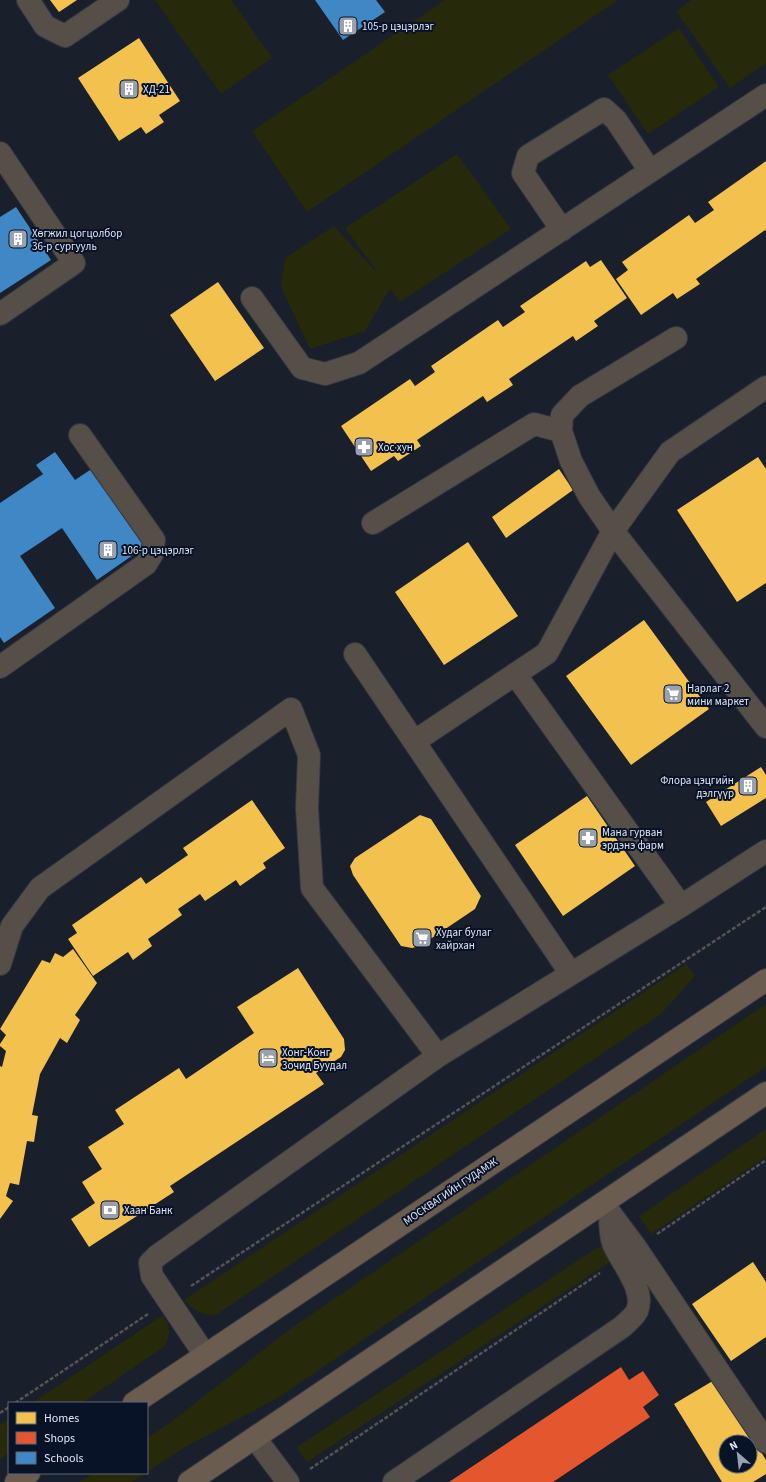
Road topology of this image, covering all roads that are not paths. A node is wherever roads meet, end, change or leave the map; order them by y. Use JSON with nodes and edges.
{"nodes":[{"id":1,"x":28,"y":0,"type":"edge"},
{"id":2,"x":118,"y":0,"type":"edge"},
{"id":3,"x":766,"y":95,"type":"edge"},
{"id":4,"x":0,"y":154,"type":"edge"},
{"id":5,"x":650,"y":171,"type":"junction"},
{"id":6,"x":562,"y":230,"type":"junction"},
{"id":7,"x":252,"y":298,"type":"dead end"},
{"id":8,"x":0,"y":314,"type":"edge"},
{"id":9,"x":676,"y":338,"type":"dead end"},
{"id":10,"x":766,"y":387,"type":"edge"},
{"id":11,"x":561,"y":431,"type":"junction"},
{"id":12,"x":80,"y":435,"type":"dead end"},
{"id":13,"x":373,"y":523,"type":"dead end"},
{"id":14,"x":613,"y":531,"type":"junction"},
{"id":15,"x":356,"y":654,"type":"dead end"},
{"id":16,"x":0,"y":667,"type":"edge"},
{"id":17,"x":515,"y":674,"type":"junction"},
{"id":18,"x":766,"y":727,"type":"edge"},
{"id":19,"x":415,"y":741,"type":"junction"},
{"id":20,"x":766,"y":851,"type":"edge"},
{"id":21,"x":681,"y":906,"type":"junction"},
{"id":22,"x":0,"y":964,"type":"edge"},
{"id":23,"x":571,"y":974,"type":"junction"},
{"id":24,"x":766,"y":980,"type":"edge"},
{"id":25,"x":438,"y":1056,"type":"junction"},
{"id":26,"x":766,"y":1093,"type":"edge"},
{"id":27,"x":607,"y":1208,"type":"junction"},
{"id":28,"x":629,"y":1253,"type":"junction"},
{"id":29,"x":205,"y":1355,"type":"junction"},
{"id":30,"x":135,"y":1402,"type":"edge"},
{"id":31,"x":255,"y":1438,"type":"junction"},
{"id":32,"x":766,"y":1442,"type":"edge"},
{"id":33,"x":28,"y":1474,"type":"edge"},
{"id":34,"x":296,"y":1478,"type":"edge"},
{"id":35,"x":16,"y":1482,"type":"edge"},
{"id":36,"x":189,"y":1482,"type":"edge"},
{"id":37,"x":394,"y":1482,"type":"edge"}],
"edges":[{"from":1,"to":2,"type":"street"},
{"from":3,"to":5,"type":"street"},
{"from":4,"to":8,"type":"street"},
{"from":5,"to":6,"type":"street"},
{"from":5,"to":6,"type":"street"},
{"from":6,"to":7,"type":"street"},
{"from":9,"to":11,"type":"street"},
{"from":10,"to":14,"type":"street"},
{"from":11,"to":13,"type":"street"},
{"from":11,"to":14,"type":"street"},
{"from":12,"to":16,"type":"street"},
{"from":14,"to":17,"type":"street"},
{"from":14,"to":18,"type":"street"},
{"from":15,"to":19,"type":"street"},
{"from":17,"to":19,"type":"street"},
{"from":17,"to":21,"type":"street"},
{"from":19,"to":23,"type":"street"},
{"from":20,"to":21,"type":"street"},
{"from":21,"to":23,"type":"street"},
{"from":22,"to":25,"type":"street"},
{"from":23,"to":25,"type":"street"},
{"from":24,"to":29,"type":"highway","name":"МОСКВАГИЙН ГУДАМЖ"},
{"from":25,"to":29,"type":"street"},
{"from":26,"to":27,"type":"highway"},
{"from":27,"to":28,"type":"street"},
{"from":27,"to":31,"type":"highway"},
{"from":28,"to":32,"type":"street"},
{"from":28,"to":37,"type":"street"},
{"from":29,"to":30,"type":"highway","name":"МОСКВАГИЙН ГУДАМЖ"},
{"from":31,"to":34,"type":"street"},
{"from":31,"to":36,"type":"highway"},
{"from":33,"to":35,"type":"highway"}]}
